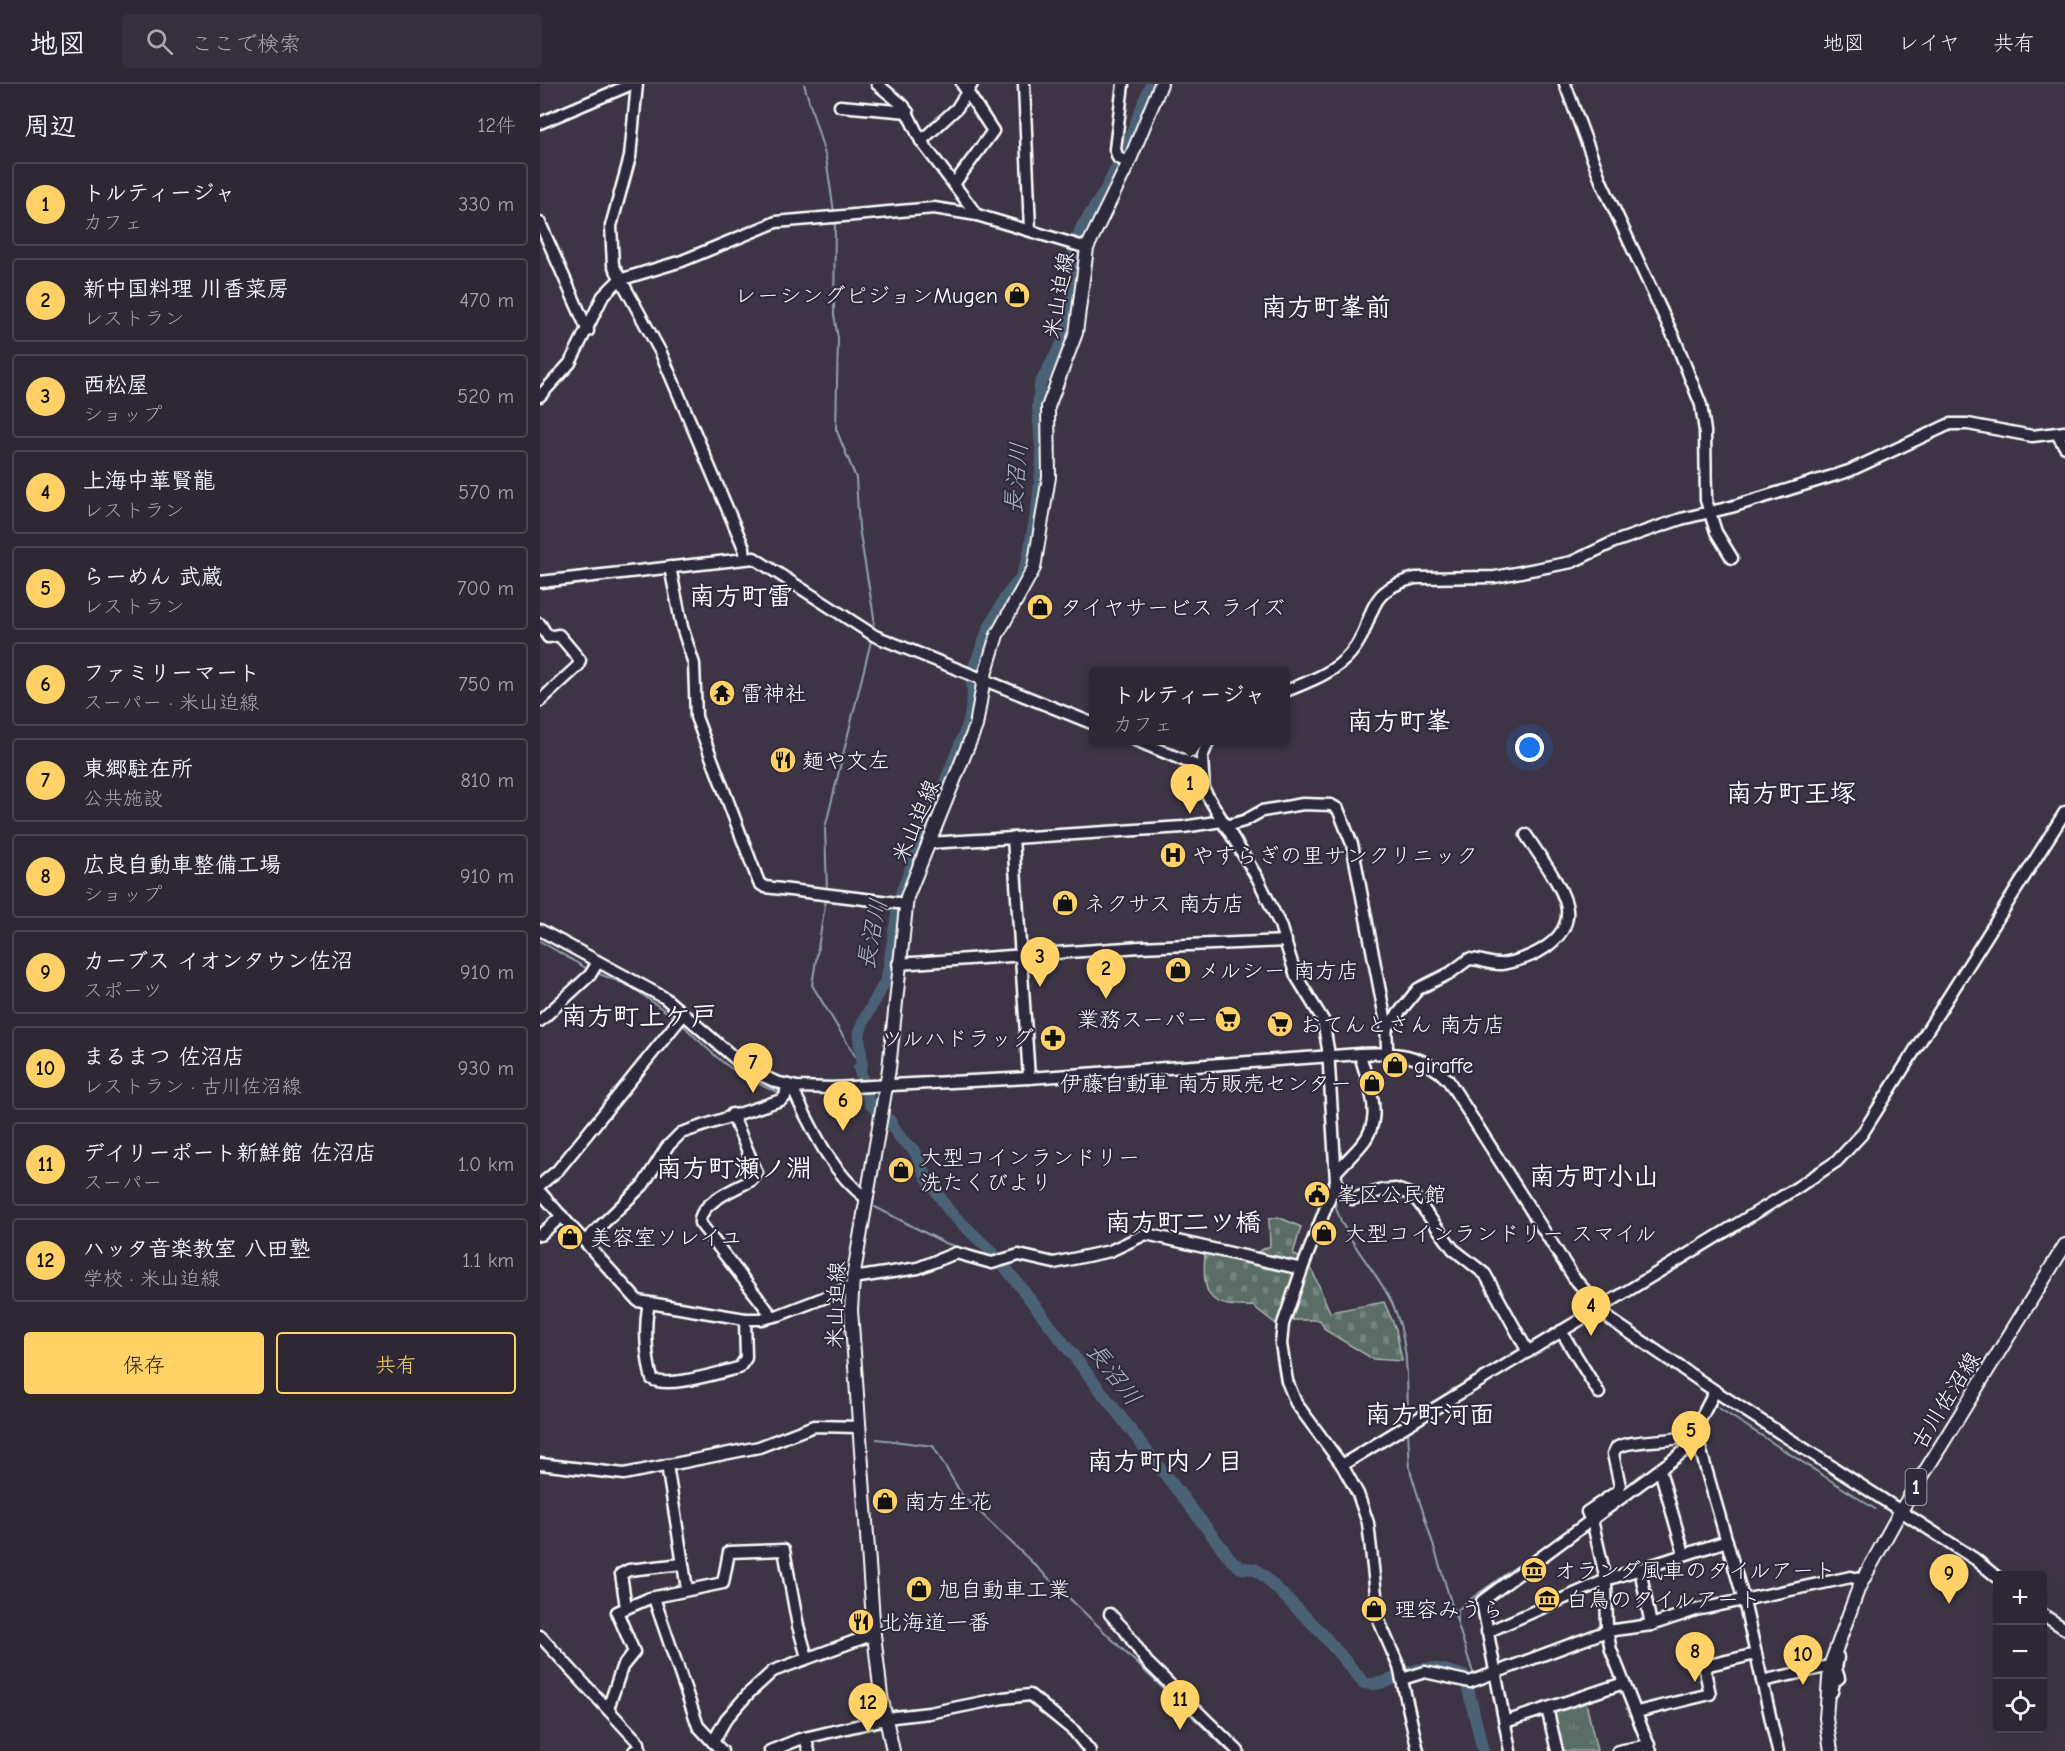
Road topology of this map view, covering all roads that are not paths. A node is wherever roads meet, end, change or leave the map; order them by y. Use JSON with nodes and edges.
{"nodes":[{"id":1,"x":634,"y":84,"type":"edge"},
{"id":2,"x":877,"y":84,"type":"edge"},
{"id":3,"x":1023,"y":84,"type":"edge"},
{"id":4,"x":1123,"y":84,"type":"edge"},
{"id":5,"x":1161,"y":84,"type":"edge"},
{"id":6,"x":1565,"y":84,"type":"edge"},
{"id":7,"x":967,"y":87,"type":"edge"},
{"id":8,"x":840,"y":106,"type":"dead end"},
{"id":9,"x":908,"y":112,"type":"junction"},
{"id":10,"x":540,"y":123,"type":"edge"},
{"id":11,"x":921,"y":141,"type":"junction"},
{"id":12,"x":1124,"y":160,"type":"junction"},
{"id":13,"x":954,"y":184,"type":"junction"},
{"id":14,"x":977,"y":215,"type":"junction"},
{"id":15,"x":540,"y":223,"type":"edge"},
{"id":16,"x":1033,"y":231,"type":"junction"},
{"id":17,"x":1079,"y":245,"type":"junction"},
{"id":18,"x":619,"y":280,"type":"junction"},
{"id":19,"x":588,"y":331,"type":"junction"},
{"id":20,"x":540,"y":396,"type":"edge"},
{"id":21,"x":2061,"y":433,"type":"edge"},
{"id":22,"x":2065,"y":447,"type":"edge"},
{"id":23,"x":1709,"y":512,"type":"junction"},
{"id":24,"x":745,"y":557,"type":"junction"},
{"id":25,"x":1732,"y":558,"type":"dead end"},
{"id":26,"x":670,"y":567,"type":"junction"},
{"id":27,"x":540,"y":582,"type":"edge"},
{"id":28,"x":540,"y":624,"type":"edge"},
{"id":29,"x":984,"y":678,"type":"junction"},
{"id":30,"x":1290,"y":689,"type":"edge"},
{"id":31,"x":540,"y":701,"type":"edge"},
{"id":32,"x":1089,"y":722,"type":"edge"},
{"id":33,"x":1145,"y":745,"type":"edge"},
{"id":34,"x":1207,"y":745,"type":"edge"},
{"id":35,"x":1202,"y":768,"type":"junction"},
{"id":36,"x":2065,"y":812,"type":"edge"},
{"id":37,"x":1224,"y":823,"type":"junction"},
{"id":38,"x":1526,"y":835,"type":"dead end"},
{"id":39,"x":1012,"y":838,"type":"junction"},
{"id":40,"x":928,"y":843,"type":"junction"},
{"id":41,"x":901,"y":904,"type":"junction"},
{"id":42,"x":540,"y":930,"type":"edge"},
{"id":43,"x":1286,"y":941,"type":"junction"},
{"id":44,"x":1021,"y":957,"type":"junction"},
{"id":45,"x":898,"y":964,"type":"junction"},
{"id":46,"x":595,"y":968,"type":"junction"},
{"id":47,"x":680,"y":1019,"type":"junction"},
{"id":48,"x":540,"y":1021,"type":"edge"},
{"id":49,"x":1386,"y":1029,"type":"junction"},
{"id":50,"x":1387,"y":1048,"type":"dead end"},
{"id":51,"x":1360,"y":1054,"type":"junction"},
{"id":52,"x":1329,"y":1056,"type":"junction"},
{"id":53,"x":1029,"y":1078,"type":"junction"},
{"id":54,"x":887,"y":1085,"type":"junction"},
{"id":55,"x":788,"y":1090,"type":"junction"},
{"id":56,"x":732,"y":1114,"type":"junction"},
{"id":57,"x":1336,"y":1177,"type":"junction"},
{"id":58,"x":540,"y":1185,"type":"edge"},
{"id":59,"x":540,"y":1192,"type":"edge"},
{"id":60,"x":867,"y":1199,"type":"junction"},
{"id":61,"x":562,"y":1216,"type":"junction"},
{"id":62,"x":540,"y":1235,"type":"edge"},
{"id":63,"x":585,"y":1241,"type":"junction"},
{"id":64,"x":2065,"y":1245,"type":"edge"},
{"id":65,"x":1302,"y":1269,"type":"junction"},
{"id":66,"x":852,"y":1283,"type":"junction"},
{"id":67,"x":649,"y":1303,"type":"junction"},
{"id":68,"x":1598,"y":1308,"type":"junction"},
{"id":69,"x":772,"y":1316,"type":"junction"},
{"id":70,"x":745,"y":1319,"type":"junction"},
{"id":71,"x":1561,"y":1331,"type":"junction"},
{"id":72,"x":1528,"y":1352,"type":"junction"},
{"id":73,"x":1715,"y":1391,"type":"junction"},
{"id":74,"x":1599,"y":1393,"type":"dead end"},
{"id":75,"x":859,"y":1429,"type":"junction"},
{"id":76,"x":1696,"y":1435,"type":"junction"},
{"id":77,"x":540,"y":1464,"type":"edge"},
{"id":78,"x":667,"y":1465,"type":"junction"},
{"id":79,"x":1342,"y":1465,"type":"junction"},
{"id":80,"x":1660,"y":1470,"type":"junction"},
{"id":81,"x":1900,"y":1512,"type":"junction"},
{"id":82,"x":1590,"y":1518,"type":"junction"},
{"id":83,"x":1727,"y":1541,"type":"junction"},
{"id":84,"x":1684,"y":1554,"type":"junction"},
{"id":85,"x":682,"y":1564,"type":"junction"},
{"id":86,"x":1640,"y":1569,"type":"junction"},
{"id":87,"x":1993,"y":1574,"type":"edge"},
{"id":88,"x":1606,"y":1580,"type":"junction"},
{"id":89,"x":1863,"y":1580,"type":"junction"},
{"id":90,"x":687,"y":1589,"type":"junction"},
{"id":91,"x":654,"y":1598,"type":"junction"},
{"id":92,"x":1744,"y":1601,"type":"junction"},
{"id":93,"x":626,"y":1607,"type":"junction"},
{"id":94,"x":1850,"y":1610,"type":"junction"},
{"id":95,"x":1110,"y":1614,"type":"dead end"},
{"id":96,"x":2047,"y":1617,"type":"edge"},
{"id":97,"x":1651,"y":1625,"type":"junction"},
{"id":98,"x":2065,"y":1629,"type":"edge"},
{"id":99,"x":1607,"y":1631,"type":"junction"},
{"id":100,"x":1487,"y":1632,"type":"junction"},
{"id":101,"x":874,"y":1634,"type":"junction"},
{"id":102,"x":540,"y":1636,"type":"edge"},
{"id":103,"x":1756,"y":1654,"type":"junction"},
{"id":104,"x":807,"y":1657,"type":"junction"},
{"id":105,"x":1830,"y":1666,"type":"junction"},
{"id":106,"x":1495,"y":1673,"type":"junction"},
{"id":107,"x":1401,"y":1676,"type":"junction"},
{"id":108,"x":1762,"y":1681,"type":"junction"},
{"id":109,"x":1624,"y":1683,"type":"junction"},
{"id":110,"x":608,"y":1708,"type":"junction"},
{"id":111,"x":1546,"y":1708,"type":"junction"},
{"id":112,"x":1637,"y":1712,"type":"junction"},
{"id":113,"x":885,"y":1720,"type":"junction"},
{"id":114,"x":1504,"y":1722,"type":"junction"},
{"id":115,"x":805,"y":1738,"type":"junction"},
{"id":116,"x":1828,"y":1738,"type":"junction"},
{"id":117,"x":713,"y":1742,"type":"junction"},
{"id":118,"x":1650,"y":1748,"type":"edge"},
{"id":119,"x":634,"y":1751,"type":"edge"},
{"id":120,"x":722,"y":1751,"type":"edge"},
{"id":121,"x":770,"y":1751,"type":"edge"},
{"id":122,"x":809,"y":1751,"type":"edge"},
{"id":123,"x":893,"y":1751,"type":"edge"},
{"id":124,"x":1090,"y":1751,"type":"edge"},
{"id":125,"x":1238,"y":1751,"type":"edge"},
{"id":126,"x":1418,"y":1751,"type":"edge"},
{"id":127,"x":1510,"y":1751,"type":"edge"},
{"id":128,"x":1557,"y":1751,"type":"edge"},
{"id":129,"x":1618,"y":1751,"type":"edge"},
{"id":130,"x":1778,"y":1751,"type":"edge"},
{"id":131,"x":1831,"y":1751,"type":"edge"}],
"edges":[{"from":1,"to":10,"type":"street"},
{"from":1,"to":18,"type":"street"},
{"from":2,"to":9,"type":"street"},
{"from":3,"to":16,"type":"street"},
{"from":4,"to":12,"type":"street"},
{"from":5,"to":12,"type":"main road","name":"米山迫線"},
{"from":6,"to":23,"type":"street"},
{"from":7,"to":11,"type":"street"},
{"from":7,"to":13,"type":"street"},
{"from":8,"to":9,"type":"street"},
{"from":9,"to":11,"type":"street"},
{"from":11,"to":13,"type":"street"},
{"from":12,"to":17,"type":"main road","name":"米山迫線"},
{"from":13,"to":14,"type":"street"},
{"from":14,"to":16,"type":"street"},
{"from":14,"to":18,"type":"street"},
{"from":15,"to":19,"type":"street"},
{"from":16,"to":17,"type":"street"},
{"from":17,"to":29,"type":"main road","name":"米山迫線"},
{"from":18,"to":19,"type":"street"},
{"from":18,"to":24,"type":"street"},
{"from":19,"to":20,"type":"street"},
{"from":21,"to":22,"type":"street"},
{"from":21,"to":23,"type":"street"},
{"from":23,"to":25,"type":"street"},
{"from":23,"to":30,"type":"street"},
{"from":24,"to":26,"type":"street"},
{"from":24,"to":29,"type":"street"},
{"from":26,"to":27,"type":"street"},
{"from":26,"to":41,"type":"street"},
{"from":28,"to":31,"type":"street"},
{"from":29,"to":32,"type":"street"},
{"from":29,"to":40,"type":"main road","name":"米山迫線"},
{"from":33,"to":35,"type":"street"},
{"from":34,"to":35,"type":"street"},
{"from":35,"to":37,"type":"street"},
{"from":36,"to":68,"type":"street"},
{"from":37,"to":39,"type":"street"},
{"from":37,"to":43,"type":"street"},
{"from":37,"to":49,"type":"street"},
{"from":38,"to":49,"type":"street"},
{"from":39,"to":40,"type":"street"},
{"from":39,"to":44,"type":"street"},
{"from":40,"to":41,"type":"main road","name":"米山迫線"},
{"from":41,"to":45,"type":"main road","name":"米山迫線"},
{"from":42,"to":46,"type":"street"},
{"from":43,"to":44,"type":"street"},
{"from":43,"to":52,"type":"street"},
{"from":44,"to":45,"type":"street"},
{"from":44,"to":53,"type":"street"},
{"from":45,"to":54,"type":"main road","name":"米山迫線"},
{"from":46,"to":47,"type":"street"},
{"from":46,"to":48,"type":"street"},
{"from":47,"to":55,"type":"street"},
{"from":47,"to":58,"type":"street"},
{"from":49,"to":50,"type":"street"},
{"from":51,"to":52,"type":"street"},
{"from":51,"to":57,"type":"street"},
{"from":51,"to":68,"type":"street"},
{"from":52,"to":53,"type":"street"},
{"from":52,"to":57,"type":"street"},
{"from":53,"to":54,"type":"street"},
{"from":54,"to":55,"type":"street"},
{"from":54,"to":60,"type":"main road","name":"米山迫線"},
{"from":55,"to":56,"type":"street"},
{"from":55,"to":60,"type":"street"},
{"from":56,"to":63,"type":"street"},
{"from":56,"to":69,"type":"street"},
{"from":57,"to":65,"type":"street"},
{"from":57,"to":72,"type":"street"},
{"from":59,"to":61,"type":"street"},
{"from":60,"to":66,"type":"main road","name":"米山迫線"},
{"from":61,"to":62,"type":"street"},
{"from":61,"to":63,"type":"street"},
{"from":63,"to":67,"type":"street"},
{"from":64,"to":81,"type":"main road","name":"古川佐沼線","number":"1"},
{"from":65,"to":66,"type":"street"},
{"from":65,"to":79,"type":"street"},
{"from":66,"to":69,"type":"street"},
{"from":66,"to":75,"type":"main road","name":"米山迫線"},
{"from":67,"to":70,"type":"street"},
{"from":67,"to":70,"type":"street"},
{"from":68,"to":71,"type":"street"},
{"from":68,"to":73,"type":"street"},
{"from":69,"to":70,"type":"street"},
{"from":71,"to":72,"type":"street"},
{"from":71,"to":74,"type":"street"},
{"from":72,"to":79,"type":"street"},
{"from":73,"to":76,"type":"street"},
{"from":73,"to":81,"type":"street"},
{"from":75,"to":78,"type":"street"},
{"from":75,"to":101,"type":"main road","name":"米山迫線"},
{"from":76,"to":80,"type":"street"},
{"from":76,"to":82,"type":"street"},
{"from":76,"to":83,"type":"street"},
{"from":77,"to":78,"type":"street"},
{"from":78,"to":85,"type":"street"},
{"from":79,"to":107,"type":"street"},
{"from":80,"to":82,"type":"street"},
{"from":80,"to":84,"type":"street"},
{"from":81,"to":87,"type":"street"},
{"from":81,"to":89,"type":"main road","name":"古川佐沼線","number":"1"},
{"from":82,"to":88,"type":"street"},
{"from":82,"to":100,"type":"street"},
{"from":83,"to":84,"type":"street"},
{"from":83,"to":92,"type":"street"},
{"from":84,"to":86,"type":"street"},
{"from":85,"to":90,"type":"street"},
{"from":85,"to":93,"type":"street"},
{"from":86,"to":88,"type":"street"},
{"from":86,"to":97,"type":"street"},
{"from":88,"to":99,"type":"street"},
{"from":88,"to":100,"type":"street"},
{"from":89,"to":92,"type":"street"},
{"from":89,"to":94,"type":"main road","name":"古川佐沼線","number":"1"},
{"from":90,"to":91,"type":"street"},
{"from":90,"to":104,"type":"street"},
{"from":91,"to":93,"type":"street"},
{"from":91,"to":117,"type":"street"},
{"from":92,"to":97,"type":"street"},
{"from":92,"to":103,"type":"street"},
{"from":93,"to":110,"type":"street"},
{"from":94,"to":105,"type":"main road","name":"古川佐沼線","number":"1"},
{"from":94,"to":116,"type":"street"},
{"from":95,"to":125,"type":"street"},
{"from":96,"to":98,"type":"street"},
{"from":97,"to":99,"type":"street"},
{"from":99,"to":106,"type":"street"},
{"from":99,"to":109,"type":"street"},
{"from":100,"to":106,"type":"street"},
{"from":101,"to":104,"type":"street"},
{"from":101,"to":113,"type":"main road","name":"米山迫線"},
{"from":102,"to":110,"type":"street"},
{"from":103,"to":108,"type":"street"},
{"from":103,"to":112,"type":"street"},
{"from":104,"to":117,"type":"street"},
{"from":105,"to":108,"type":"street"},
{"from":105,"to":116,"type":"main road","name":"古川佐沼線","number":"1"},
{"from":106,"to":107,"type":"street"},
{"from":106,"to":114,"type":"street"},
{"from":107,"to":126,"type":"street"},
{"from":108,"to":130,"type":"street"},
{"from":109,"to":111,"type":"street"},
{"from":109,"to":112,"type":"street"},
{"from":110,"to":119,"type":"street"},
{"from":111,"to":114,"type":"street"},
{"from":111,"to":128,"type":"street"},
{"from":112,"to":118,"type":"street"},
{"from":113,"to":115,"type":"street"},
{"from":113,"to":123,"type":"main road","name":"米山迫線"},
{"from":113,"to":124,"type":"street"},
{"from":114,"to":127,"type":"street"},
{"from":115,"to":121,"type":"street"},
{"from":115,"to":122,"type":"street"},
{"from":116,"to":131,"type":"main road","name":"古川佐沼線","number":"1"},
{"from":117,"to":120,"type":"street"},
{"from":118,"to":129,"type":"street"}]}
